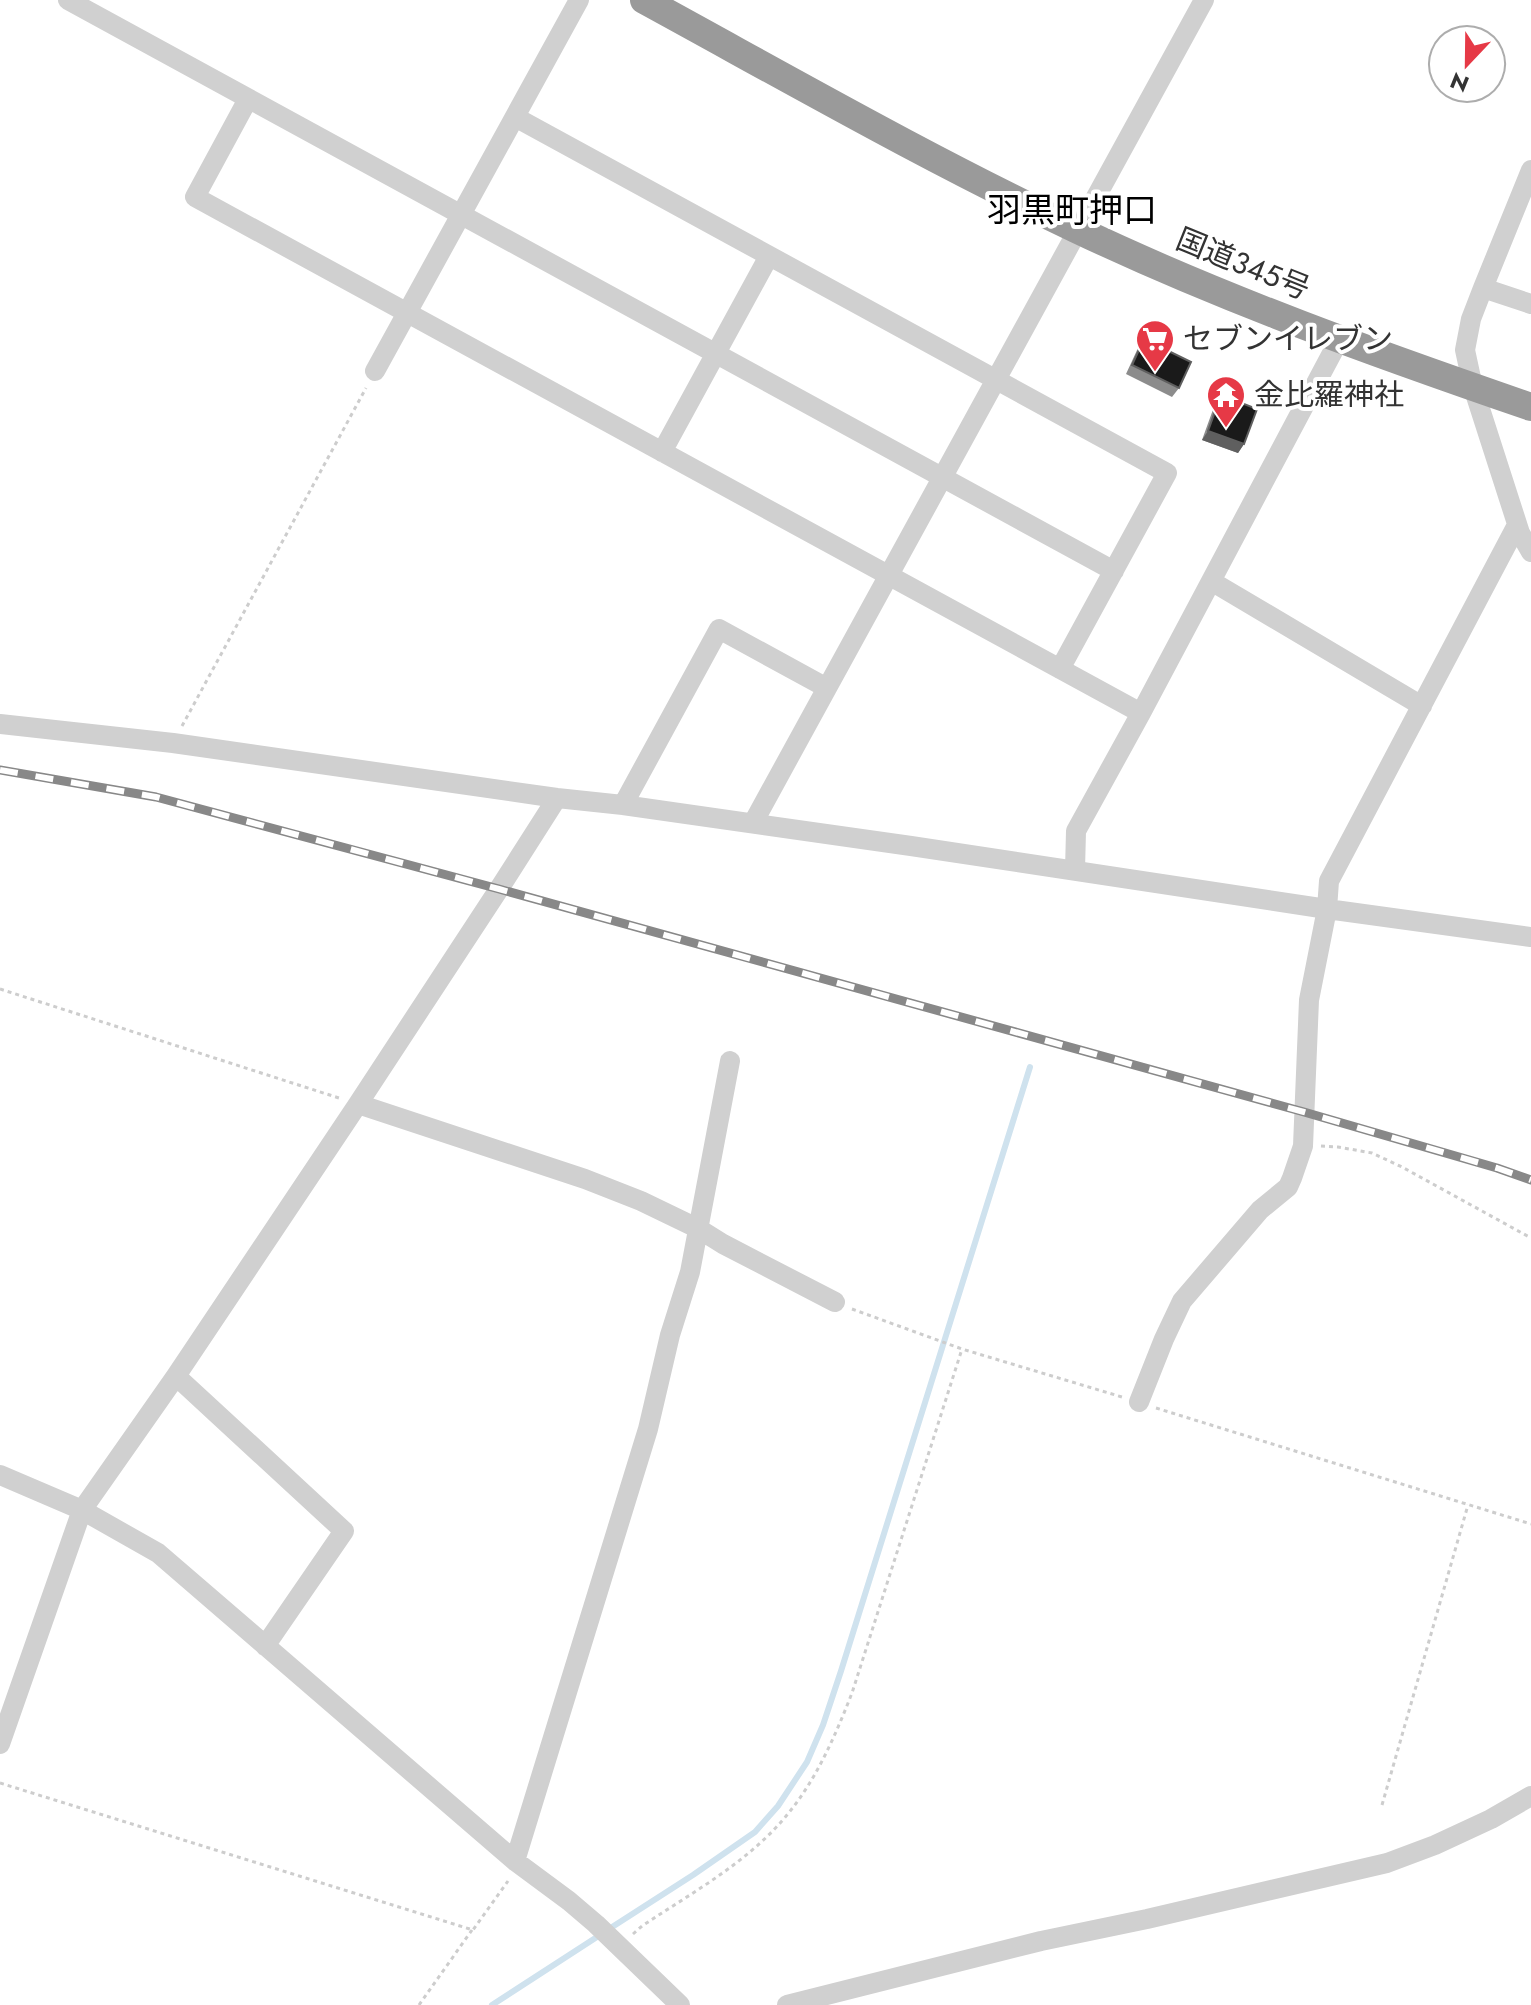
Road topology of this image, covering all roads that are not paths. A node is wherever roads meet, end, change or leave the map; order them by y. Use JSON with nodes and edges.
{"nodes":[{"id":1,"x":68,"y":0,"type":"edge"},
{"id":2,"x":579,"y":0,"type":"edge"},
{"id":3,"x":644,"y":0,"type":"edge"},
{"id":4,"x":1204,"y":0,"type":"edge"},
{"id":5,"x":248,"y":99,"type":"junction"},
{"id":6,"x":515,"y":117,"type":"junction"},
{"id":7,"x":1531,"y":170,"type":"edge"},
{"id":8,"x":1524,"y":208,"type":"edge"},
{"id":9,"x":462,"y":215,"type":"junction"},
{"id":10,"x":1078,"y":230,"type":"junction"},
{"id":11,"x":769,"y":256,"type":"junction"},
{"id":12,"x":1483,"y":288,"type":"junction"},
{"id":13,"x":1531,"y":304,"type":"edge"},
{"id":14,"x":408,"y":313,"type":"junction"},
{"id":15,"x":1339,"y":340,"type":"junction"},
{"id":16,"x":716,"y":354,"type":"junction"},
{"id":17,"x":375,"y":371,"type":"road end"},
{"id":18,"x":996,"y":380,"type":"junction"},
{"id":19,"x":1473,"y":387,"type":"junction"},
{"id":20,"x":1531,"y":407,"type":"edge"},
{"id":21,"x":662,"y":452,"type":"junction"},
{"id":22,"x":942,"y":478,"type":"junction"},
{"id":23,"x":1517,"y":525,"type":"junction"},
{"id":24,"x":1531,"y":552,"type":"edge"},
{"id":25,"x":1114,"y":571,"type":"junction"},
{"id":26,"x":889,"y":575,"type":"junction"},
{"id":27,"x":1211,"y":581,"type":"junction"},
{"id":28,"x":1060,"y":669,"type":"junction"},
{"id":29,"x":827,"y":688,"type":"junction"},
{"id":30,"x":1422,"y":706,"type":"junction"},
{"id":31,"x":1141,"y":713,"type":"junction"},
{"id":32,"x":0,"y":724,"type":"edge"},
{"id":33,"x":557,"y":798,"type":"junction"},
{"id":34,"x":623,"y":805,"type":"junction"},
{"id":35,"x":753,"y":823,"type":"junction"},
{"id":36,"x":1075,"y":870,"type":"junction"},
{"id":37,"x":1327,"y":909,"type":"junction"},
{"id":38,"x":1531,"y":937,"type":"edge"},
{"id":39,"x":730,"y":1061,"type":"dead end"},
{"id":40,"x":358,"y":1104,"type":"junction"},
{"id":41,"x":699,"y":1229,"type":"junction"},
{"id":42,"x":835,"y":1302,"type":"road end"},
{"id":43,"x":176,"y":1376,"type":"junction"},
{"id":44,"x":1139,"y":1402,"type":"road end"},
{"id":45,"x":0,"y":1475,"type":"edge"},
{"id":46,"x":82,"y":1510,"type":"junction"},
{"id":47,"x":265,"y":1646,"type":"junction"},
{"id":48,"x":0,"y":1744,"type":"edge"},
{"id":49,"x":1531,"y":1796,"type":"edge"},
{"id":50,"x":518,"y":1863,"type":"junction"},
{"id":51,"x":680,"y":2005,"type":"edge"},
{"id":52,"x":787,"y":2005,"type":"edge"}],
"edges":[{"from":1,"to":5,"type":"street"},
{"from":2,"to":6,"type":"street"},
{"from":3,"to":10,"type":"highway","name":"国道345号"},
{"from":4,"to":10,"type":"street"},
{"from":5,"to":9,"type":"street"},
{"from":5,"to":14,"type":"street"},
{"from":6,"to":9,"type":"street"},
{"from":6,"to":11,"type":"street"},
{"from":7,"to":8,"type":"street"},
{"from":8,"to":12,"type":"street"},
{"from":9,"to":14,"type":"street"},
{"from":9,"to":16,"type":"street"},
{"from":10,"to":15,"type":"highway","name":"国道345号"},
{"from":10,"to":18,"type":"street"},
{"from":11,"to":16,"type":"street"},
{"from":11,"to":18,"type":"street"},
{"from":12,"to":13,"type":"street"},
{"from":12,"to":19,"type":"street"},
{"from":14,"to":17,"type":"street"},
{"from":14,"to":21,"type":"street"},
{"from":15,"to":19,"type":"highway","name":"国道345号"},
{"from":15,"to":27,"type":"street"},
{"from":16,"to":21,"type":"street"},
{"from":16,"to":22,"type":"street"},
{"from":18,"to":22,"type":"street"},
{"from":18,"to":25,"type":"street"},
{"from":19,"to":20,"type":"highway","name":"国道345号"},
{"from":19,"to":23,"type":"street"},
{"from":21,"to":26,"type":"street"},
{"from":22,"to":25,"type":"street"},
{"from":22,"to":26,"type":"street"},
{"from":23,"to":24,"type":"street"},
{"from":23,"to":30,"type":"street"},
{"from":25,"to":28,"type":"street"},
{"from":26,"to":28,"type":"street"},
{"from":26,"to":29,"type":"street"},
{"from":27,"to":30,"type":"street"},
{"from":27,"to":31,"type":"street"},
{"from":28,"to":31,"type":"street"},
{"from":29,"to":34,"type":"street"},
{"from":29,"to":35,"type":"street"},
{"from":30,"to":37,"type":"street"},
{"from":31,"to":36,"type":"street"},
{"from":32,"to":33,"type":"street"},
{"from":33,"to":34,"type":"street"},
{"from":33,"to":40,"type":"street"},
{"from":34,"to":35,"type":"street"},
{"from":35,"to":36,"type":"street"},
{"from":36,"to":37,"type":"street"},
{"from":37,"to":38,"type":"street"},
{"from":37,"to":44,"type":"street"},
{"from":39,"to":41,"type":"street"},
{"from":40,"to":41,"type":"street"},
{"from":40,"to":43,"type":"street"},
{"from":41,"to":42,"type":"street"},
{"from":41,"to":50,"type":"street"},
{"from":43,"to":46,"type":"street"},
{"from":43,"to":47,"type":"street"},
{"from":45,"to":46,"type":"street"},
{"from":46,"to":47,"type":"street"},
{"from":46,"to":48,"type":"street"},
{"from":47,"to":50,"type":"street"},
{"from":49,"to":52,"type":"street"},
{"from":50,"to":51,"type":"street"}]}
